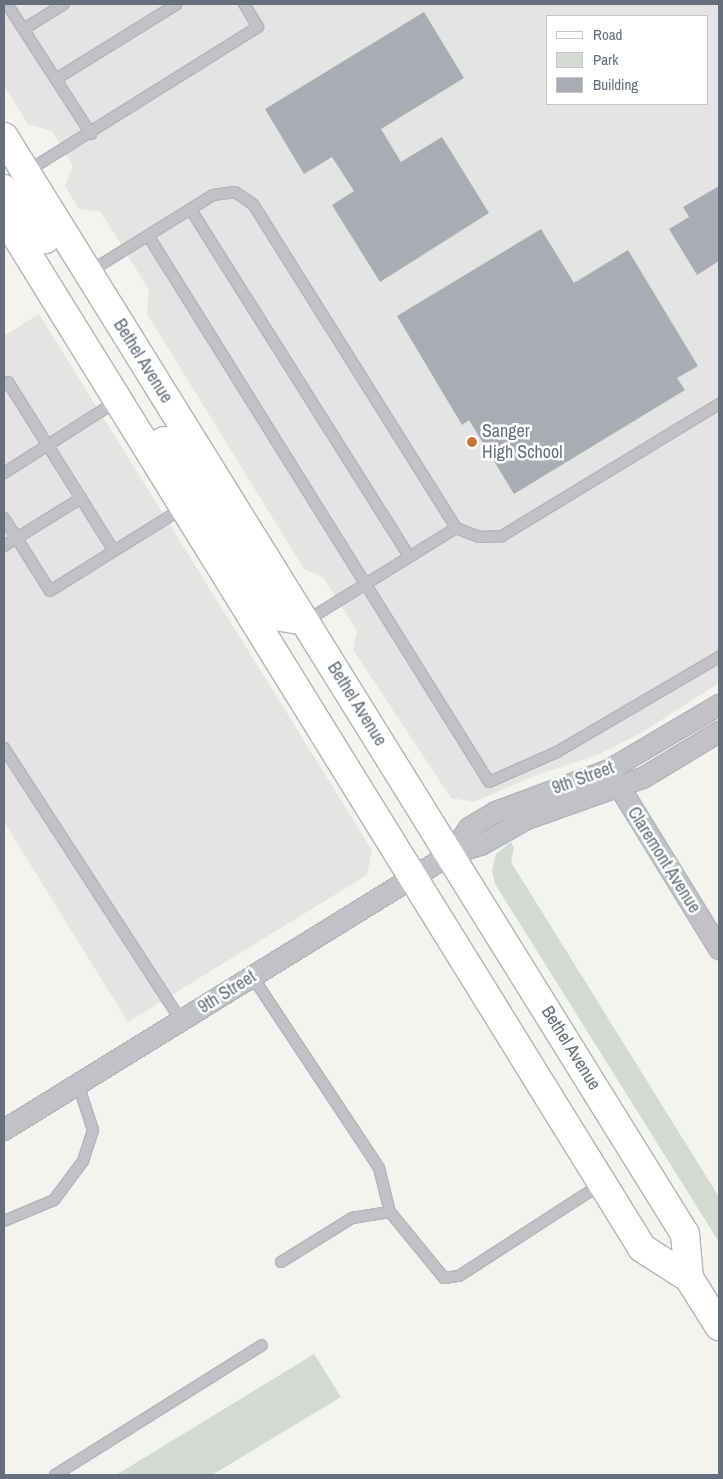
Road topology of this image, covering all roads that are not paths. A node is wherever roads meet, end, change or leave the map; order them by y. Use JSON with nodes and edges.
{"nodes":[{"id":1,"x":7,"y":4,"type":"edge"},
{"id":2,"x":64,"y":4,"type":"edge"},
{"id":3,"x":177,"y":4,"type":"edge"},
{"id":4,"x":244,"y":4,"type":"edge"},
{"id":5,"x":24,"y":29,"type":"junction"},
{"id":6,"x":56,"y":79,"type":"junction"},
{"id":7,"x":91,"y":134,"type":"junction"},
{"id":8,"x":4,"y":137,"type":"edge"},
{"id":9,"x":15,"y":168,"type":"edge"},
{"id":10,"x":4,"y":189,"type":"edge"},
{"id":11,"x":191,"y":210,"type":"junction"},
{"id":12,"x":4,"y":216,"type":"edge"},
{"id":13,"x":148,"y":236,"type":"junction"},
{"id":14,"x":88,"y":272,"type":"junction"},
{"id":15,"x":4,"y":385,"type":"edge"},
{"id":16,"x":121,"y":404,"type":"junction"},
{"id":17,"x":719,"y":404,"type":"edge"},
{"id":18,"x":172,"y":407,"type":"junction"},
{"id":19,"x":48,"y":445,"type":"junction"},
{"id":20,"x":4,"y":473,"type":"edge"},
{"id":21,"x":81,"y":498,"type":"junction"},
{"id":22,"x":185,"y":507,"type":"junction"},
{"id":23,"x":4,"y":518,"type":"edge"},
{"id":24,"x":456,"y":528,"type":"junction"},
{"id":25,"x":16,"y":538,"type":"junction"},
{"id":26,"x":4,"y":546,"type":"edge"},
{"id":27,"x":114,"y":552,"type":"junction"},
{"id":28,"x":409,"y":556,"type":"junction"},
{"id":29,"x":366,"y":584,"type":"junction"},
{"id":30,"x":305,"y":621,"type":"junction"},
{"id":31,"x":719,"y":657,"type":"edge"},
{"id":32,"x":719,"y":705,"type":"edge"},
{"id":33,"x":719,"y":732,"type":"edge"},
{"id":34,"x":4,"y":748,"type":"edge"},
{"id":35,"x":609,"y":770,"type":"junction"},
{"id":36,"x":620,"y":788,"type":"junction"},
{"id":37,"x":451,"y":854,"type":"junction"},
{"id":38,"x":414,"y":876,"type":"junction"},
{"id":39,"x":719,"y":949,"type":"edge"},
{"id":40,"x":252,"y":976,"type":"junction"},
{"id":41,"x":181,"y":1020,"type":"junction"},
{"id":42,"x":78,"y":1084,"type":"junction"},
{"id":43,"x":4,"y":1130,"type":"edge"},
{"id":44,"x":602,"y":1183,"type":"junction"},
{"id":45,"x":390,"y":1212,"type":"junction"},
{"id":46,"x":4,"y":1221,"type":"edge"},
{"id":47,"x":282,"y":1262,"type":"dead end"},
{"id":48,"x":689,"y":1278,"type":"junction"},
{"id":49,"x":719,"y":1326,"type":"edge"},
{"id":50,"x":262,"y":1345,"type":"dead end"},
{"id":51,"x":55,"y":1475,"type":"edge"}],
"edges":[{"from":1,"to":5,"type":"lane"},
{"from":2,"to":5,"type":"lane"},
{"from":3,"to":6,"type":"lane"},
{"from":4,"to":7,"type":"lane"},
{"from":5,"to":6,"type":"lane"},
{"from":6,"to":7,"type":"lane"},
{"from":7,"to":9,"type":"lane"},
{"from":8,"to":9,"type":"main road","name":"Bethel Avenue"},
{"from":9,"to":14,"type":"main road","name":"Bethel Avenue"},
{"from":10,"to":18,"type":"main road"},
{"from":11,"to":13,"type":"lane"},
{"from":11,"to":24,"type":"lane"},
{"from":11,"to":28,"type":"lane"},
{"from":12,"to":16,"type":"main road","name":"Bethel Avenue"},
{"from":13,"to":14,"type":"lane"},
{"from":13,"to":29,"type":"lane"},
{"from":14,"to":18,"type":"main road","name":"Bethel Avenue"},
{"from":15,"to":19,"type":"lane"},
{"from":16,"to":19,"type":"lane"},
{"from":16,"to":22,"type":"main road","name":"Bethel Avenue"},
{"from":16,"to":30,"type":"main road"},
{"from":17,"to":24,"type":"lane"},
{"from":18,"to":30,"type":"main road","name":"Bethel Avenue"},
{"from":19,"to":20,"type":"lane"},
{"from":19,"to":21,"type":"lane"},
{"from":21,"to":25,"type":"lane"},
{"from":21,"to":27,"type":"lane"},
{"from":22,"to":27,"type":"lane"},
{"from":22,"to":38,"type":"main road","name":"Bethel Avenue"},
{"from":23,"to":25,"type":"lane"},
{"from":24,"to":28,"type":"lane"},
{"from":25,"to":26,"type":"lane"},
{"from":25,"to":27,"type":"lane"},
{"from":28,"to":29,"type":"lane"},
{"from":29,"to":30,"type":"lane"},
{"from":29,"to":31,"type":"lane"},
{"from":30,"to":37,"type":"main road","name":"Bethel Avenue"},
{"from":32,"to":35,"type":"street","name":"9th Street"},
{"from":33,"to":36,"type":"street","name":"9th Street"},
{"from":34,"to":41,"type":"lane"},
{"from":35,"to":36,"type":"street","name":"Claremont Avenue"},
{"from":35,"to":37,"type":"street","name":"9th Street"},
{"from":36,"to":37,"type":"street","name":"9th Street"},
{"from":36,"to":39,"type":"street","name":"Claremont Avenue"},
{"from":37,"to":38,"type":"street","name":"9th Street"},
{"from":37,"to":48,"type":"main road","name":"Bethel Avenue"},
{"from":38,"to":40,"type":"street","name":"9th Street"},
{"from":38,"to":44,"type":"main road","name":"Bethel Avenue"},
{"from":40,"to":41,"type":"street","name":"9th Street"},
{"from":40,"to":45,"type":"lane"},
{"from":41,"to":42,"type":"street","name":"9th Street"},
{"from":42,"to":43,"type":"street","name":"9th Street"},
{"from":42,"to":46,"type":"lane"},
{"from":44,"to":45,"type":"lane"},
{"from":44,"to":48,"type":"main road","name":"Bethel Avenue"},
{"from":45,"to":47,"type":"lane"},
{"from":48,"to":49,"type":"main road","name":"Bethel Avenue"},
{"from":50,"to":51,"type":"lane"}]}
